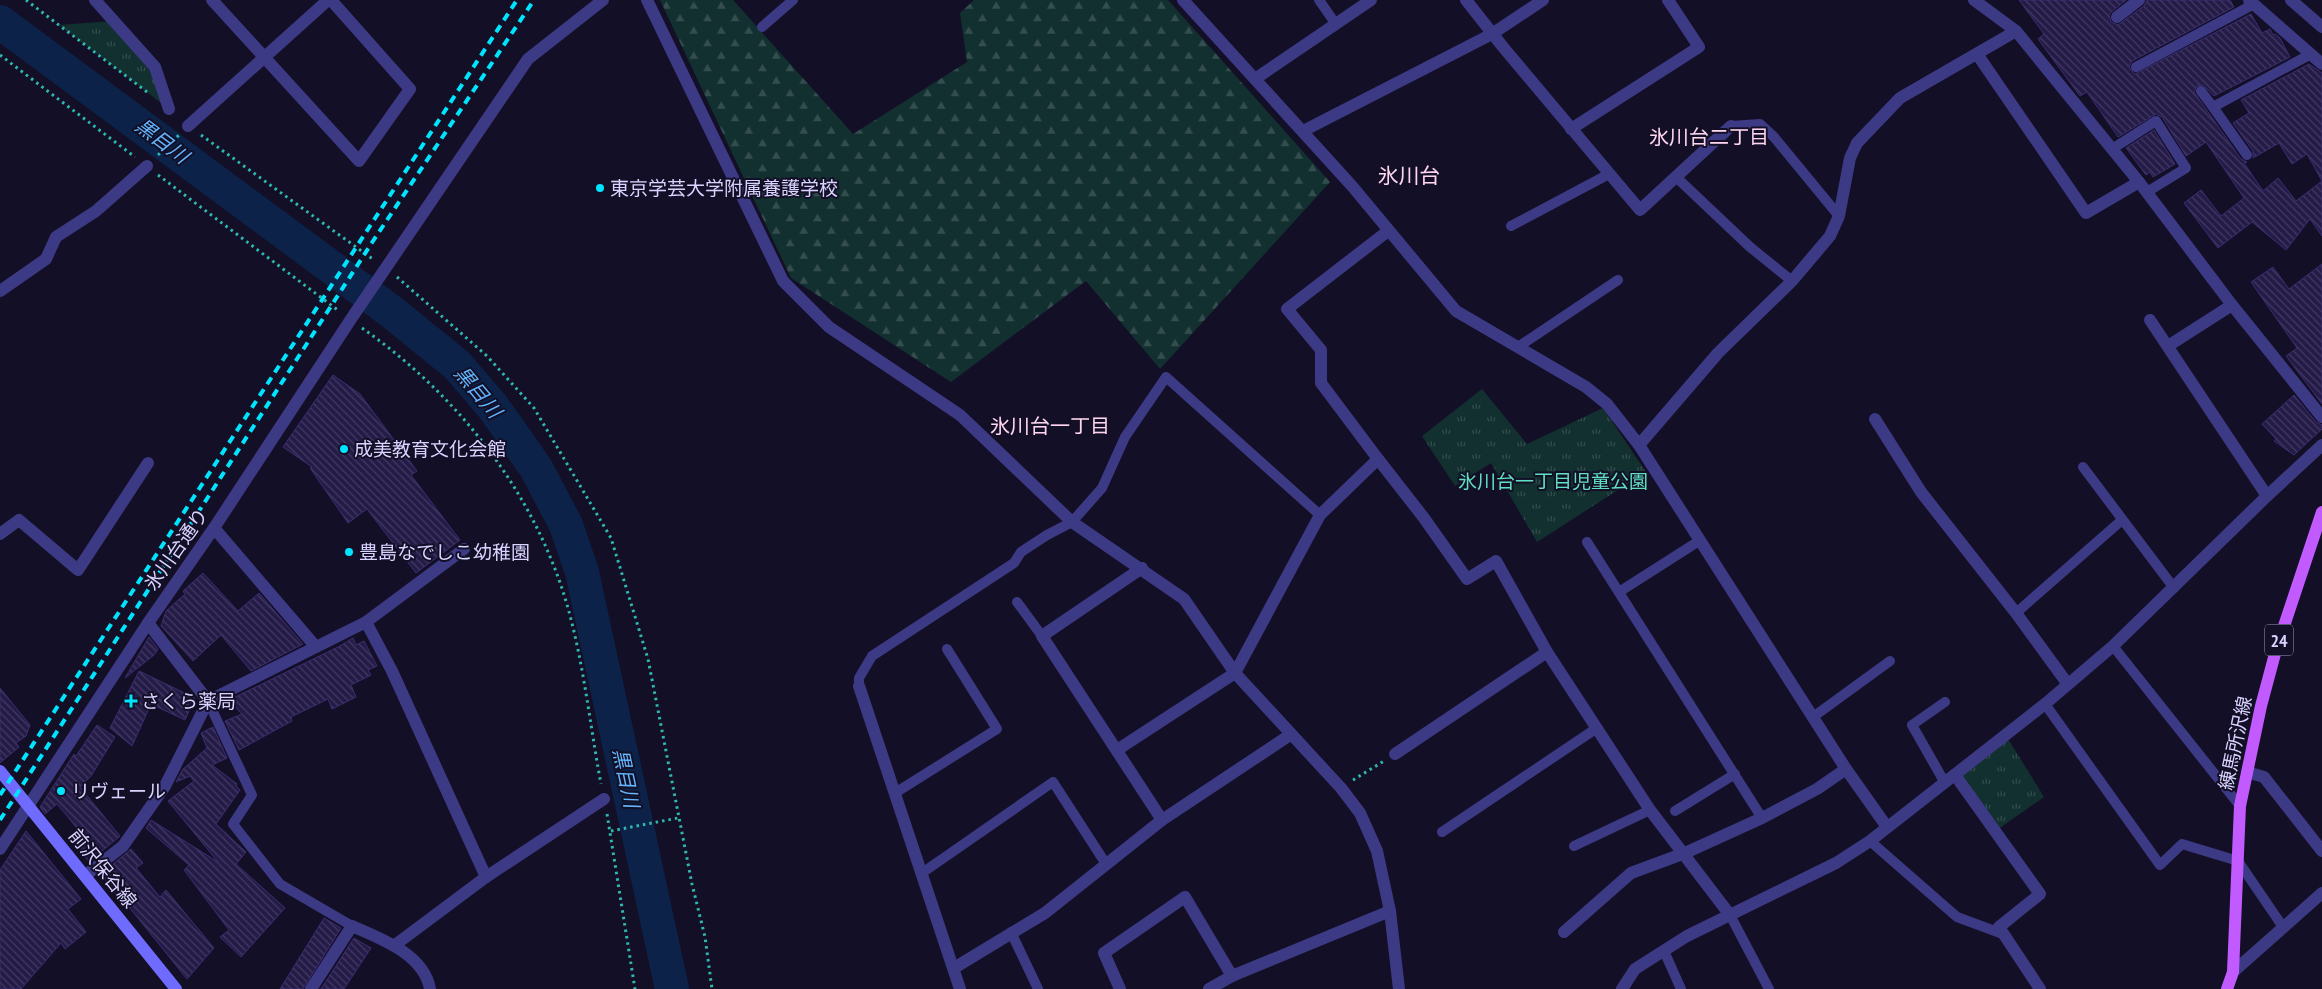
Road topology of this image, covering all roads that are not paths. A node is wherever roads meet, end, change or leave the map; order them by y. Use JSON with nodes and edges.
{"nodes":[{"id":1,"x":95,"y":0,"type":"edge"},
{"id":2,"x":212,"y":0,"type":"edge"},
{"id":3,"x":330,"y":0,"type":"edge"},
{"id":4,"x":603,"y":0,"type":"edge"},
{"id":5,"x":647,"y":0,"type":"edge"},
{"id":6,"x":793,"y":0,"type":"edge"},
{"id":7,"x":1183,"y":0,"type":"edge"},
{"id":8,"x":1319,"y":0,"type":"edge"},
{"id":9,"x":1371,"y":0,"type":"edge"},
{"id":10,"x":1466,"y":0,"type":"edge"},
{"id":11,"x":1543,"y":0,"type":"edge"},
{"id":12,"x":1668,"y":0,"type":"edge"},
{"id":13,"x":1974,"y":0,"type":"edge"},
{"id":14,"x":2139,"y":0,"type":"edge"},
{"id":15,"x":2291,"y":0,"type":"edge"},
{"id":16,"x":2252,"y":2,"type":"edge"},
{"id":17,"x":2117,"y":17,"type":"dead end"},
{"id":18,"x":1335,"y":23,"type":"junction"},
{"id":19,"x":762,"y":27,"type":"dead end"},
{"id":20,"x":2322,"y":27,"type":"edge"},
{"id":21,"x":2016,"y":32,"type":"junction"},
{"id":22,"x":1492,"y":34,"type":"junction"},
{"id":23,"x":1977,"y":54,"type":"junction"},
{"id":24,"x":2311,"y":54,"type":"junction"},
{"id":25,"x":264,"y":58,"type":"junction"},
{"id":26,"x":2322,"y":64,"type":"edge"},
{"id":27,"x":2136,"y":67,"type":"dead end"},
{"id":28,"x":1255,"y":79,"type":"junction"},
{"id":29,"x":2201,"y":91,"type":"dead end"},
{"id":30,"x":2212,"y":108,"type":"junction"},
{"id":31,"x":169,"y":109,"type":"road end"},
{"id":32,"x":188,"y":126,"type":"road end"},
{"id":33,"x":1732,"y":126,"type":"joint"},
{"id":34,"x":1571,"y":129,"type":"junction"},
{"id":35,"x":1302,"y":131,"type":"junction"},
{"id":36,"x":2112,"y":149,"type":"junction"},
{"id":37,"x":2246,"y":155,"type":"dead end"},
{"id":38,"x":147,"y":166,"type":"road end"},
{"id":39,"x":1609,"y":174,"type":"junction"},
{"id":40,"x":1676,"y":177,"type":"junction"},
{"id":41,"x":2143,"y":187,"type":"junction"},
{"id":42,"x":1839,"y":216,"type":"junction"},
{"id":43,"x":1511,"y":226,"type":"dead end"},
{"id":44,"x":1388,"y":230,"type":"junction"},
{"id":45,"x":1618,"y":280,"type":"dead end"},
{"id":46,"x":1792,"y":282,"type":"junction"},
{"id":47,"x":0,"y":291,"type":"edge"},
{"id":48,"x":2232,"y":305,"type":"junction"},
{"id":49,"x":2150,"y":320,"type":"dead end"},
{"id":50,"x":2168,"y":346,"type":"junction"},
{"id":51,"x":1518,"y":347,"type":"junction"},
{"id":52,"x":2322,"y":416,"type":"edge"},
{"id":53,"x":1875,"y":419,"type":"dead end"},
{"id":54,"x":1639,"y":445,"type":"junction"},
{"id":55,"x":2322,"y":445,"type":"edge"},
{"id":56,"x":1378,"y":459,"type":"junction"},
{"id":57,"x":148,"y":463,"type":"dead end"},
{"id":58,"x":2083,"y":467,"type":"dead end"},
{"id":59,"x":2267,"y":496,"type":"junction"},
{"id":60,"x":2322,"y":512,"type":"edge"},
{"id":61,"x":1320,"y":515,"type":"junction"},
{"id":62,"x":2122,"y":520,"type":"junction"},
{"id":63,"x":1072,"y":522,"type":"junction"},
{"id":64,"x":214,"y":528,"type":"junction"},
{"id":65,"x":0,"y":534,"type":"edge"},
{"id":66,"x":1587,"y":542,"type":"dead end"},
{"id":67,"x":1699,"y":542,"type":"junction"},
{"id":68,"x":464,"y":549,"type":"dead end"},
{"id":69,"x":1142,"y":568,"type":"junction"},
{"id":70,"x":2174,"y":588,"type":"junction"},
{"id":71,"x":1619,"y":592,"type":"junction"},
{"id":72,"x":1018,"y":602,"type":"dead end"},
{"id":73,"x":2016,"y":613,"type":"junction"},
{"id":74,"x":148,"y":622,"type":"junction"},
{"id":75,"x":366,"y":622,"type":"junction"},
{"id":76,"x":1042,"y":636,"type":"junction"},
{"id":77,"x":2113,"y":646,"type":"junction"},
{"id":78,"x":316,"y":647,"type":"junction"},
{"id":79,"x":947,"y":649,"type":"dead end"},
{"id":80,"x":1547,"y":652,"type":"junction"},
{"id":81,"x":1890,"y":662,"type":"dead end"},
{"id":82,"x":1236,"y":673,"type":"junction"},
{"id":83,"x":2067,"y":684,"type":"junction"},
{"id":84,"x":859,"y":686,"type":"joint"},
{"id":85,"x":208,"y":700,"type":"junction"},
{"id":86,"x":1945,"y":702,"type":"dead end"},
{"id":87,"x":2045,"y":704,"type":"junction"},
{"id":88,"x":1813,"y":717,"type":"junction"},
{"id":89,"x":1596,"y":728,"type":"junction"},
{"id":90,"x":1290,"y":734,"type":"junction"},
{"id":91,"x":1118,"y":750,"type":"junction"},
{"id":92,"x":1395,"y":754,"type":"road end"},
{"id":93,"x":1846,"y":769,"type":"junction"},
{"id":94,"x":0,"y":771,"type":"edge"},
{"id":95,"x":2247,"y":772,"type":"junction"},
{"id":96,"x":1735,"y":774,"type":"junction"},
{"id":97,"x":1955,"y":775,"type":"junction"},
{"id":98,"x":1944,"y":783,"type":"junction"},
{"id":99,"x":895,"y":793,"type":"junction"},
{"id":100,"x":604,"y":799,"type":"road end"},
{"id":101,"x":28,"y":804,"type":"junction"},
{"id":102,"x":2240,"y":806,"type":"junction"},
{"id":103,"x":1650,"y":810,"type":"junction"},
{"id":104,"x":1675,"y":811,"type":"dead end"},
{"id":105,"x":1762,"y":818,"type":"junction"},
{"id":106,"x":1162,"y":820,"type":"junction"},
{"id":107,"x":1887,"y":827,"type":"junction"},
{"id":108,"x":1442,"y":832,"type":"dead end"},
{"id":109,"x":1870,"y":841,"type":"junction"},
{"id":110,"x":1574,"y":846,"type":"dead end"},
{"id":111,"x":0,"y":849,"type":"edge"},
{"id":112,"x":2322,"y":851,"type":"edge"},
{"id":113,"x":1685,"y":853,"type":"junction"},
{"id":114,"x":2238,"y":861,"type":"junction"},
{"id":115,"x":1106,"y":864,"type":"junction"},
{"id":116,"x":922,"y":873,"type":"junction"},
{"id":117,"x":86,"y":876,"type":"junction"},
{"id":118,"x":486,"y":877,"type":"junction"},
{"id":119,"x":2322,"y":893,"type":"edge"},
{"id":120,"x":1390,"y":912,"type":"junction"},
{"id":121,"x":1730,"y":915,"type":"junction"},
{"id":122,"x":352,"y":926,"type":"junction"},
{"id":123,"x":2283,"y":927,"type":"junction"},
{"id":124,"x":1010,"y":932,"type":"junction"},
{"id":125,"x":1564,"y":932,"type":"dead end"},
{"id":126,"x":2003,"y":934,"type":"junction"},
{"id":127,"x":395,"y":945,"type":"junction"},
{"id":128,"x":1664,"y":951,"type":"junction"},
{"id":129,"x":954,"y":968,"type":"junction"},
{"id":130,"x":2233,"y":972,"type":"junction"},
{"id":131,"x":1232,"y":976,"type":"junction"},
{"id":132,"x":1213,"y":988,"type":"edge"},
{"id":133,"x":176,"y":989,"type":"edge"},
{"id":134,"x":311,"y":989,"type":"edge"},
{"id":135,"x":430,"y":989,"type":"edge"},
{"id":136,"x":960,"y":989,"type":"edge"},
{"id":137,"x":1038,"y":989,"type":"edge"},
{"id":138,"x":1120,"y":989,"type":"edge"},
{"id":139,"x":1399,"y":989,"type":"edge"},
{"id":140,"x":1622,"y":989,"type":"edge"},
{"id":141,"x":1681,"y":989,"type":"edge"},
{"id":142,"x":1769,"y":989,"type":"edge"},
{"id":143,"x":2040,"y":989,"type":"edge"},
{"id":144,"x":2227,"y":989,"type":"edge"}],
"edges":[{"from":1,"to":31,"type":"street"},
{"from":2,"to":25,"type":"street"},
{"from":3,"to":25,"type":"street"},
{"from":3,"to":25,"type":"street"},
{"from":4,"to":64,"type":"street","name":"氷川台通り"},
{"from":5,"to":63,"type":"street"},
{"from":6,"to":19,"type":"lane"},
{"from":7,"to":28,"type":"street"},
{"from":8,"to":18,"type":"lane"},
{"from":9,"to":18,"type":"street"},
{"from":10,"to":22,"type":"street"},
{"from":11,"to":22,"type":"street"},
{"from":12,"to":34,"type":"street"},
{"from":13,"to":21,"type":"street"},
{"from":14,"to":17,"type":"street"},
{"from":15,"to":20,"type":"street"},
{"from":16,"to":24,"type":"street"},
{"from":16,"to":27,"type":"lane"},
{"from":18,"to":28,"type":"street"},
{"from":21,"to":23,"type":"street"},
{"from":21,"to":36,"type":"street"},
{"from":22,"to":34,"type":"street"},
{"from":22,"to":35,"type":"street"},
{"from":23,"to":41,"type":"street"},
{"from":23,"to":42,"type":"street"},
{"from":24,"to":26,"type":"street"},
{"from":24,"to":30,"type":"lane"},
{"from":25,"to":32,"type":"street"},
{"from":28,"to":35,"type":"street"},
{"from":29,"to":30,"type":"lane"},
{"from":30,"to":37,"type":"lane"},
{"from":33,"to":40,"type":"street"},
{"from":33,"to":42,"type":"lane"},
{"from":34,"to":39,"type":"street"},
{"from":35,"to":44,"type":"street"},
{"from":36,"to":41,"type":"street"},
{"from":36,"to":41,"type":"lane"},
{"from":38,"to":47,"type":"street"},
{"from":39,"to":40,"type":"street"},
{"from":39,"to":43,"type":"lane"},
{"from":40,"to":46,"type":"lane"},
{"from":41,"to":48,"type":"street"},
{"from":42,"to":46,"type":"street"},
{"from":44,"to":51,"type":"street"},
{"from":44,"to":56,"type":"street"},
{"from":45,"to":51,"type":"lane"},
{"from":46,"to":54,"type":"street"},
{"from":48,"to":50,"type":"street"},
{"from":48,"to":52,"type":"street"},
{"from":49,"to":50,"type":"street"},
{"from":50,"to":59,"type":"street"},
{"from":51,"to":54,"type":"street"},
{"from":53,"to":73,"type":"street"},
{"from":54,"to":67,"type":"street"},
{"from":55,"to":59,"type":"street"},
{"from":56,"to":61,"type":"street"},
{"from":56,"to":80,"type":"street"},
{"from":57,"to":65,"type":"street"},
{"from":58,"to":62,"type":"lane"},
{"from":59,"to":70,"type":"street"},
{"from":60,"to":95,"type":"main road","name":"練馬所沢線","number":"24"},
{"from":61,"to":63,"type":"lane"},
{"from":61,"to":82,"type":"street"},
{"from":62,"to":70,"type":"lane"},
{"from":62,"to":73,"type":"lane"},
{"from":63,"to":69,"type":"street"},
{"from":63,"to":84,"type":"lane"},
{"from":64,"to":74,"type":"street","name":"氷川台通り"},
{"from":64,"to":78,"type":"street"},
{"from":66,"to":71,"type":"lane"},
{"from":67,"to":71,"type":"lane"},
{"from":67,"to":88,"type":"street"},
{"from":68,"to":75,"type":"street"},
{"from":69,"to":76,"type":"street"},
{"from":69,"to":82,"type":"street"},
{"from":70,"to":77,"type":"street"},
{"from":71,"to":96,"type":"lane"},
{"from":72,"to":76,"type":"lane"},
{"from":73,"to":83,"type":"street"},
{"from":74,"to":85,"type":"street"},
{"from":74,"to":101,"type":"street","name":"氷川台通り"},
{"from":75,"to":78,"type":"street"},
{"from":75,"to":118,"type":"street"},
{"from":76,"to":91,"type":"street"},
{"from":77,"to":83,"type":"street"},
{"from":77,"to":102,"type":"lane"},
{"from":78,"to":85,"type":"street"},
{"from":79,"to":99,"type":"lane"},
{"from":80,"to":89,"type":"street"},
{"from":80,"to":92,"type":"street"},
{"from":81,"to":88,"type":"lane"},
{"from":82,"to":90,"type":"street"},
{"from":82,"to":91,"type":"street"},
{"from":83,"to":87,"type":"street"},
{"from":84,"to":99,"type":"street"},
{"from":85,"to":117,"type":"street"},
{"from":85,"to":122,"type":"lane"},
{"from":86,"to":98,"type":"lane"},
{"from":87,"to":97,"type":"street"},
{"from":87,"to":114,"type":"lane"},
{"from":88,"to":93,"type":"street"},
{"from":89,"to":103,"type":"street"},
{"from":89,"to":108,"type":"lane"},
{"from":90,"to":106,"type":"street"},
{"from":90,"to":120,"type":"street"},
{"from":91,"to":106,"type":"street"},
{"from":93,"to":105,"type":"street"},
{"from":93,"to":107,"type":"street"},
{"from":94,"to":101,"type":"main road","name":"前沢保谷線"},
{"from":95,"to":102,"type":"main road","name":"練馬所沢線","number":"24"},
{"from":95,"to":112,"type":"street"},
{"from":96,"to":104,"type":"lane"},
{"from":96,"to":105,"type":"lane"},
{"from":97,"to":98,"type":"street"},
{"from":97,"to":126,"type":"street"},
{"from":98,"to":107,"type":"street"},
{"from":99,"to":116,"type":"street"},
{"from":100,"to":118,"type":"street"},
{"from":101,"to":111,"type":"street","name":"氷川台通り"},
{"from":101,"to":117,"type":"main road","name":"前沢保谷線"},
{"from":102,"to":114,"type":"main road","name":"練馬所沢線","number":"24"},
{"from":103,"to":110,"type":"lane"},
{"from":103,"to":113,"type":"street"},
{"from":105,"to":113,"type":"street"},
{"from":106,"to":115,"type":"street"},
{"from":107,"to":109,"type":"street"},
{"from":109,"to":121,"type":"street"},
{"from":109,"to":126,"type":"lane"},
{"from":113,"to":121,"type":"street"},
{"from":113,"to":125,"type":"street"},
{"from":114,"to":123,"type":"lane"},
{"from":114,"to":130,"type":"main road","name":"練馬所沢線","number":"24"},
{"from":115,"to":116,"type":"lane"},
{"from":115,"to":124,"type":"street"},
{"from":116,"to":129,"type":"street"},
{"from":117,"to":133,"type":"main road","name":"前沢保谷線"},
{"from":118,"to":127,"type":"street"},
{"from":119,"to":123,"type":"street"},
{"from":120,"to":131,"type":"street"},
{"from":120,"to":139,"type":"street"},
{"from":121,"to":128,"type":"street"},
{"from":121,"to":142,"type":"lane"},
{"from":122,"to":127,"type":"street"},
{"from":122,"to":134,"type":"street"},
{"from":123,"to":130,"type":"street"},
{"from":124,"to":129,"type":"street"},
{"from":124,"to":137,"type":"lane"},
{"from":126,"to":143,"type":"street"},
{"from":127,"to":135,"type":"street"},
{"from":128,"to":140,"type":"street"},
{"from":128,"to":141,"type":"lane"},
{"from":129,"to":136,"type":"street"},
{"from":130,"to":144,"type":"main road","name":"練馬所沢線","number":"24"},
{"from":131,"to":132,"type":"street"},
{"from":131,"to":138,"type":"street"}]}
